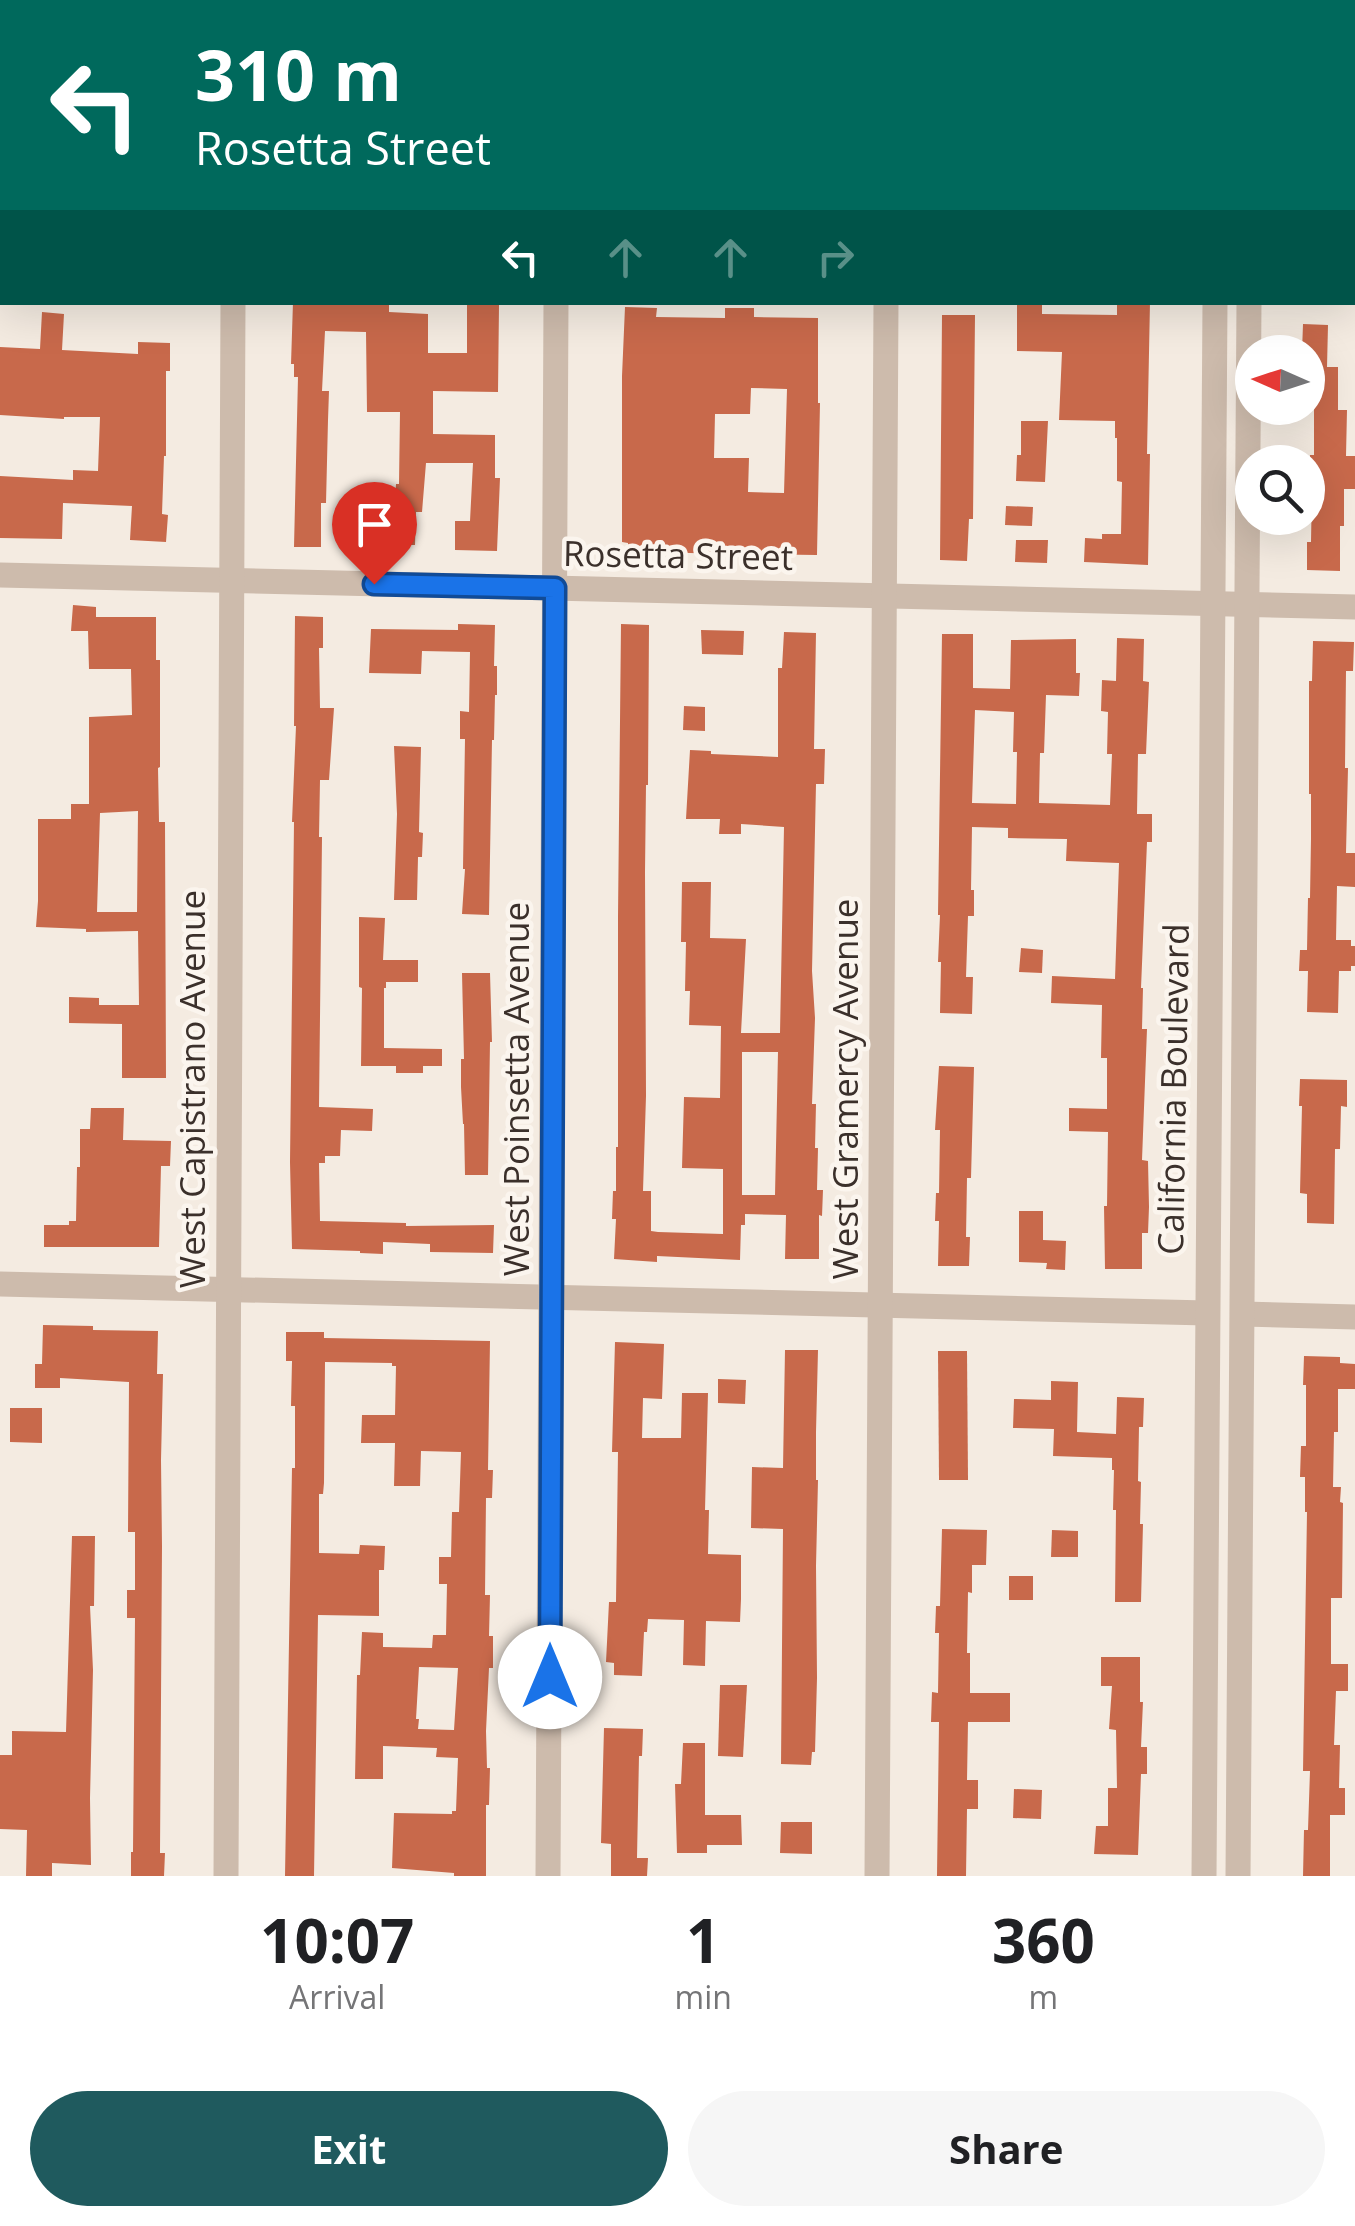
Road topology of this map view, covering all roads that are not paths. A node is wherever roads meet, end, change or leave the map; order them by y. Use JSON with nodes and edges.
{"nodes":[{"id":1,"x":233,"y":305,"type":"edge"},
{"id":2,"x":556,"y":305,"type":"edge"},
{"id":3,"x":886,"y":305,"type":"edge"},
{"id":4,"x":1216,"y":305,"type":"edge"},
{"id":5,"x":1248,"y":305,"type":"edge"},
{"id":6,"x":0,"y":575,"type":"edge"},
{"id":7,"x":230,"y":581,"type":"junction"},
{"id":8,"x":555,"y":588,"type":"junction"},
{"id":9,"x":884,"y":596,"type":"junction"},
{"id":10,"x":1213,"y":604,"type":"junction"},
{"id":11,"x":1247,"y":604,"type":"junction"},
{"id":12,"x":1355,"y":607,"type":"edge"},
{"id":13,"x":1211,"y":957,"type":"junction"},
{"id":14,"x":1244,"y":957,"type":"junction"},
{"id":15,"x":0,"y":1284,"type":"edge"},
{"id":16,"x":228,"y":1290,"type":"junction"},
{"id":17,"x":551,"y":1298,"type":"junction"},
{"id":18,"x":880,"y":1306,"type":"junction"},
{"id":19,"x":1207,"y":1313,"type":"junction"},
{"id":20,"x":1243,"y":1314,"type":"junction"},
{"id":21,"x":1355,"y":1317,"type":"edge"},
{"id":22,"x":1241,"y":1670,"type":"junction"},
{"id":23,"x":1207,"y":1671,"type":"junction"},
{"id":24,"x":226,"y":1876,"type":"edge"},
{"id":25,"x":548,"y":1876,"type":"edge"},
{"id":26,"x":877,"y":1876,"type":"edge"},
{"id":27,"x":1204,"y":1876,"type":"edge"},
{"id":28,"x":1238,"y":1876,"type":"edge"}],
"edges":[{"from":1,"to":7,"type":"street","name":"West Capistrano Avenue"},
{"from":2,"to":8,"type":"street","name":"West Poinsetta Avenue"},
{"from":3,"to":9,"type":"street","name":"West Gramercy Avenue"},
{"from":4,"to":10,"type":"street","name":"California Boulevard"},
{"from":5,"to":11,"type":"street","name":"California Boulevard"},
{"from":6,"to":7,"type":"street","name":"Rosetta Street"},
{"from":7,"to":8,"type":"street","name":"Rosetta Street"},
{"from":7,"to":16,"type":"street","name":"West Capistrano Avenue"},
{"from":8,"to":9,"type":"street","name":"Rosetta Street"},
{"from":8,"to":17,"type":"street","name":"West Poinsetta Avenue"},
{"from":9,"to":10,"type":"street","name":"Rosetta Street"},
{"from":9,"to":18,"type":"street","name":"West Gramercy Avenue"},
{"from":10,"to":11,"type":"street","name":"Rosetta Street"},
{"from":10,"to":13,"type":"street","name":"California Boulevard"},
{"from":11,"to":12,"type":"street","name":"Rosetta Street"},
{"from":11,"to":14,"type":"street","name":"California Boulevard"},
{"from":13,"to":14,"type":"street"},
{"from":13,"to":19,"type":"street","name":"California Boulevard"},
{"from":14,"to":20,"type":"street","name":"California Boulevard"},
{"from":15,"to":16,"type":"street"},
{"from":16,"to":17,"type":"street"},
{"from":16,"to":24,"type":"street","name":"West Capistrano Avenue"},
{"from":17,"to":18,"type":"street"},
{"from":17,"to":25,"type":"street","name":"West Poinsetta Avenue"},
{"from":18,"to":19,"type":"street"},
{"from":18,"to":26,"type":"street","name":"West Gramercy Avenue"},
{"from":19,"to":20,"type":"street"},
{"from":19,"to":23,"type":"street","name":"California Boulevard"},
{"from":20,"to":21,"type":"street"},
{"from":20,"to":22,"type":"street","name":"California Boulevard"},
{"from":22,"to":23,"type":"street"},
{"from":22,"to":28,"type":"street","name":"California Boulevard"},
{"from":23,"to":27,"type":"street","name":"California Boulevard"}]}
